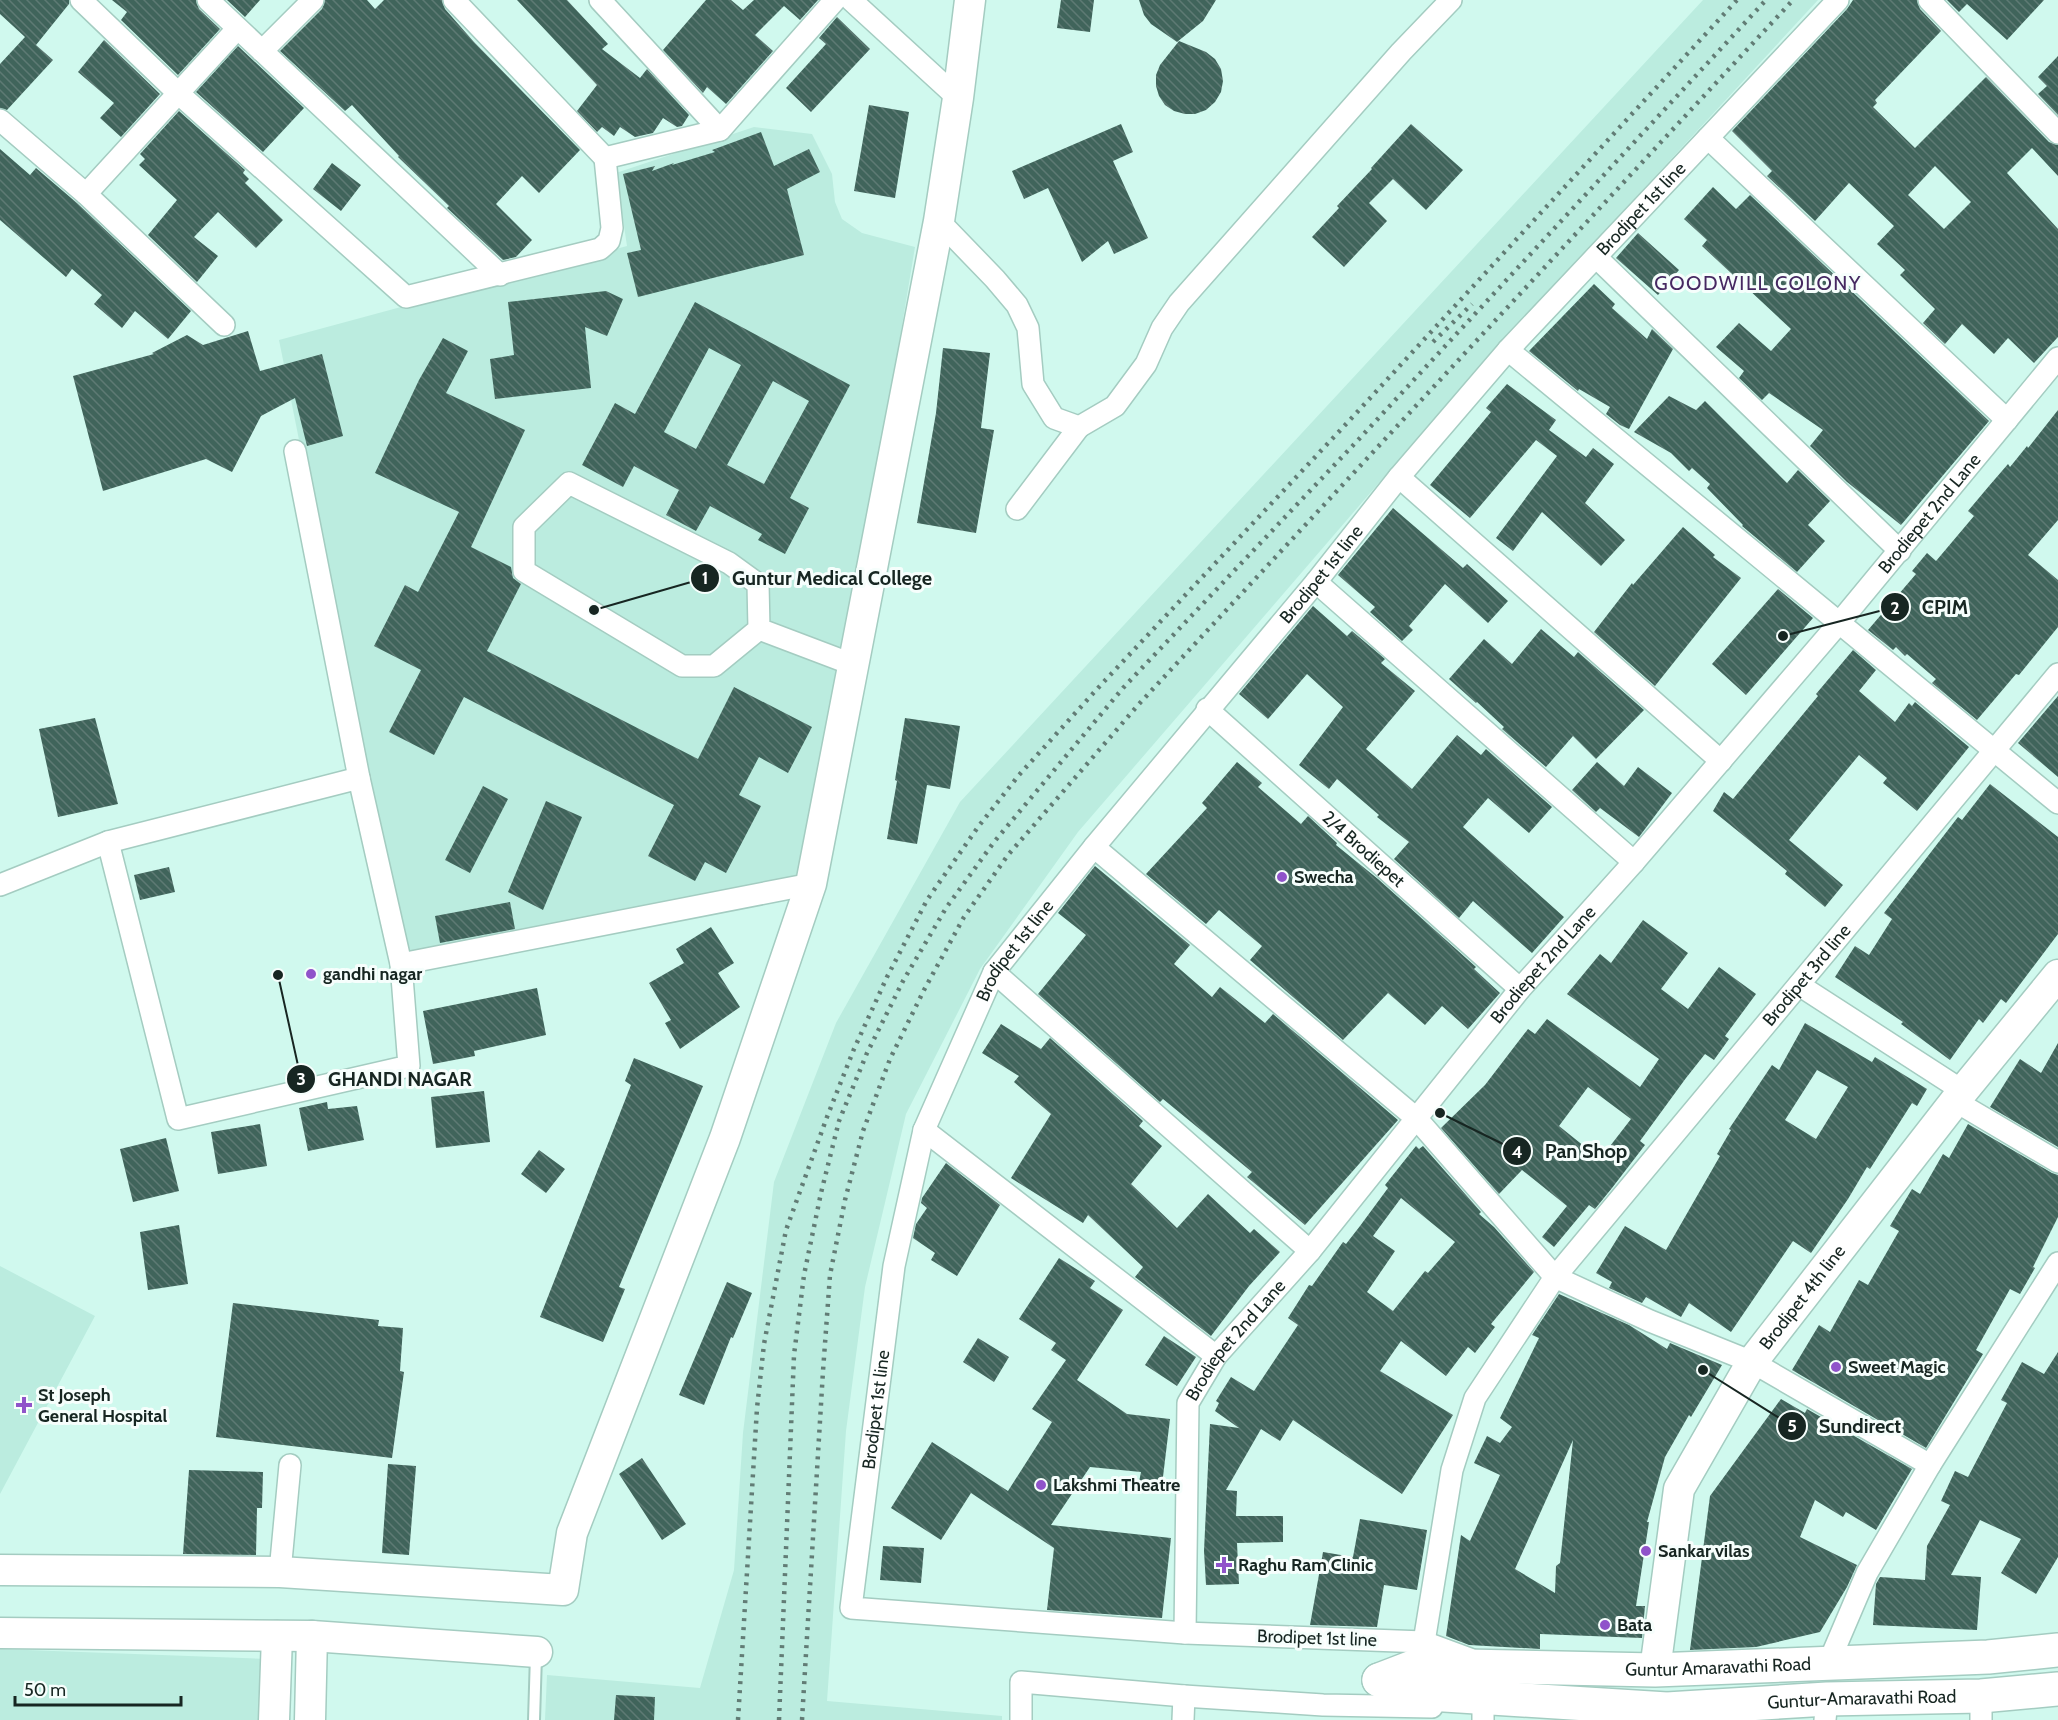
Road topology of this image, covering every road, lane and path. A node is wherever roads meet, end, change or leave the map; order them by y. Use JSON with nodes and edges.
{"nodes":[{"id":1,"x":81,"y":0,"type":"edge"},
{"id":2,"x":208,"y":0,"type":"edge"},
{"id":3,"x":313,"y":0,"type":"edge"},
{"id":4,"x":454,"y":0,"type":"edge"},
{"id":5,"x":600,"y":0,"type":"edge"},
{"id":6,"x":835,"y":0,"type":"edge"},
{"id":7,"x":851,"y":0,"type":"edge"},
{"id":8,"x":970,"y":0,"type":"edge"},
{"id":9,"x":1451,"y":0,"type":"edge"},
{"id":10,"x":1838,"y":0,"type":"edge"},
{"id":11,"x":1929,"y":0,"type":"edge"},
{"id":12,"x":237,"y":28,"type":"junction"},
{"id":13,"x":262,"y":51,"type":"junction"},
{"id":14,"x":178,"y":93,"type":"junction"},
{"id":15,"x":958,"y":98,"type":"junction"},
{"id":16,"x":0,"y":120,"type":"edge"},
{"id":17,"x":720,"y":130,"type":"junction"},
{"id":18,"x":2058,"y":134,"type":"edge"},
{"id":19,"x":1708,"y":138,"type":"junction"},
{"id":20,"x":605,"y":158,"type":"junction"},
{"id":21,"x":86,"y":194,"type":"junction"},
{"id":22,"x":939,"y":221,"type":"junction"},
{"id":23,"x":1596,"y":257,"type":"junction"},
{"id":24,"x":500,"y":275,"type":"junction"},
{"id":25,"x":224,"y":325,"type":"dead end"},
{"id":26,"x":1508,"y":350,"type":"junction"},
{"id":27,"x":2058,"y":358,"type":"edge"},
{"id":28,"x":2007,"y":420,"type":"junction"},
{"id":29,"x":1079,"y":427,"type":"junction"},
{"id":30,"x":294,"y":451,"type":"dead end"},
{"id":31,"x":1399,"y":477,"type":"junction"},
{"id":32,"x":1017,"y":509,"type":"dead end"},
{"id":33,"x":1900,"y":551,"type":"junction"},
{"id":34,"x":1316,"y":582,"type":"junction"},
{"id":35,"x":1839,"y":623,"type":"junction"},
{"id":36,"x":759,"y":629,"type":"junction"},
{"id":37,"x":854,"y":665,"type":"junction"},
{"id":38,"x":2058,"y":674,"type":"edge"},
{"id":39,"x":1207,"y":709,"type":"junction"},
{"id":40,"x":1995,"y":751,"type":"junction"},
{"id":41,"x":1721,"y":761,"type":"junction"},
{"id":42,"x":359,"y":778,"type":"junction"},
{"id":43,"x":2058,"y":803,"type":"edge"},
{"id":44,"x":108,"y":842,"type":"junction"},
{"id":45,"x":1094,"y":847,"type":"junction"},
{"id":46,"x":1634,"y":862,"type":"junction"},
{"id":47,"x":812,"y":884,"type":"junction"},
{"id":48,"x":0,"y":885,"type":"edge"},
{"id":49,"x":401,"y":964,"type":"junction"},
{"id":50,"x":994,"y":972,"type":"junction"},
{"id":51,"x":2058,"y":975,"type":"edge"},
{"id":52,"x":1799,"y":985,"type":"junction"},
{"id":53,"x":1520,"y":989,"type":"junction"},
{"id":54,"x":1959,"y":1096,"type":"junction"},
{"id":55,"x":1416,"y":1118,"type":"junction"},
{"id":56,"x":924,"y":1130,"type":"junction"},
{"id":57,"x":2058,"y":1162,"type":"edge"},
{"id":58,"x":1310,"y":1251,"type":"junction"},
{"id":59,"x":2058,"y":1263,"type":"edge"},
{"id":60,"x":1555,"y":1277,"type":"junction"},
{"id":61,"x":1216,"y":1356,"type":"junction"},
{"id":62,"x":1752,"y":1362,"type":"junction"},
{"id":63,"x":290,"y":1465,"type":"dead end"},
{"id":64,"x":1930,"y":1465,"type":"junction"},
{"id":65,"x":0,"y":1570,"type":"edge"},
{"id":66,"x":280,"y":1572,"type":"junction"},
{"id":67,"x":0,"y":1633,"type":"edge"},
{"id":68,"x":1185,"y":1633,"type":"junction"},
{"id":69,"x":277,"y":1636,"type":"junction"},
{"id":70,"x":312,"y":1636,"type":"junction"},
{"id":71,"x":1424,"y":1642,"type":"junction"},
{"id":72,"x":2058,"y":1650,"type":"edge"},
{"id":73,"x":537,"y":1652,"type":"joint"},
{"id":74,"x":1829,"y":1662,"type":"junction"},
{"id":75,"x":1655,"y":1670,"type":"junction"},
{"id":76,"x":1379,"y":1680,"type":"dead end"},
{"id":77,"x":2058,"y":1689,"type":"edge"},
{"id":78,"x":1184,"y":1696,"type":"junction"},
{"id":79,"x":1484,"y":1698,"type":"edge"},
{"id":80,"x":1981,"y":1708,"type":"edge"},
{"id":81,"x":1826,"y":1709,"type":"edge"},
{"id":82,"x":1323,"y":1713,"type":"edge"},
{"id":83,"x":1653,"y":1714,"type":"edge"},
{"id":84,"x":274,"y":1720,"type":"edge"},
{"id":85,"x":310,"y":1720,"type":"edge"},
{"id":86,"x":534,"y":1720,"type":"edge"},
{"id":87,"x":1021,"y":1720,"type":"edge"},
{"id":88,"x":1183,"y":1720,"type":"edge"}],
"edges":[{"from":1,"to":14,"type":"street"},
{"from":2,"to":12,"type":"street"},
{"from":3,"to":13,"type":"street"},
{"from":4,"to":20,"type":"street"},
{"from":5,"to":17,"type":"street"},
{"from":6,"to":17,"type":"street"},
{"from":7,"to":15,"type":"street"},
{"from":8,"to":15,"type":"street"},
{"from":9,"to":29,"type":"street"},
{"from":10,"to":19,"type":"street","name":"Brodipet 1st line"},
{"from":11,"to":18,"type":"street"},
{"from":12,"to":13,"type":"street"},
{"from":12,"to":14,"type":"street"},
{"from":13,"to":24,"type":"street"},
{"from":14,"to":21,"type":"street"},
{"from":14,"to":24,"type":"street"},
{"from":15,"to":22,"type":"street"},
{"from":16,"to":21,"type":"street"},
{"from":17,"to":20,"type":"street"},
{"from":19,"to":23,"type":"street","name":"Brodipet 1st line"},
{"from":19,"to":28,"type":"street"},
{"from":20,"to":24,"type":"street"},
{"from":21,"to":25,"type":"street"},
{"from":22,"to":29,"type":"street"},
{"from":22,"to":37,"type":"street"},
{"from":23,"to":26,"type":"street","name":"Brodipet 1st line"},
{"from":23,"to":33,"type":"street"},
{"from":26,"to":31,"type":"street","name":"Brodipet 1st line"},
{"from":26,"to":35,"type":"street"},
{"from":27,"to":28,"type":"street","name":"Brodiepet 2nd Lane"},
{"from":28,"to":33,"type":"street","name":"Brodiepet 2nd Lane"},
{"from":29,"to":32,"type":"street"},
{"from":30,"to":42,"type":"street"},
{"from":31,"to":34,"type":"street","name":"Brodipet 1st line"},
{"from":31,"to":41,"type":"street"},
{"from":33,"to":35,"type":"street","name":"Brodiepet 2nd Lane"},
{"from":34,"to":39,"type":"street","name":"Brodipet 1st line"},
{"from":34,"to":46,"type":"street"},
{"from":35,"to":40,"type":"street"},
{"from":35,"to":41,"type":"street","name":"Brodiepet 2nd Lane"},
{"from":36,"to":36,"type":"street"},
{"from":36,"to":37,"type":"street"},
{"from":37,"to":47,"type":"street"},
{"from":38,"to":40,"type":"street","name":"Brodipet 3rd line"},
{"from":39,"to":45,"type":"street","name":"Brodipet 1st line"},
{"from":39,"to":53,"type":"street","name":"2/4 Brodiepet"},
{"from":40,"to":43,"type":"street"},
{"from":40,"to":52,"type":"street","name":"Brodipet 3rd line"},
{"from":41,"to":46,"type":"street","name":"Brodiepet 2nd Lane"},
{"from":42,"to":44,"type":"street"},
{"from":42,"to":49,"type":"street"},
{"from":44,"to":48,"type":"street"},
{"from":44,"to":49,"type":"street"},
{"from":45,"to":50,"type":"street","name":"Brodipet 1st line"},
{"from":45,"to":55,"type":"street"},
{"from":46,"to":53,"type":"street","name":"Brodiepet 2nd Lane"},
{"from":47,"to":49,"type":"street"},
{"from":47,"to":66,"type":"street"},
{"from":50,"to":56,"type":"street","name":"Brodipet 1st line"},
{"from":50,"to":58,"type":"street"},
{"from":51,"to":54,"type":"street","name":"Brodipet 4th line"},
{"from":52,"to":54,"type":"street"},
{"from":52,"to":60,"type":"street","name":"Brodipet 3rd line"},
{"from":53,"to":55,"type":"street","name":"Brodiepet 2nd Lane"},
{"from":54,"to":57,"type":"street"},
{"from":54,"to":62,"type":"street","name":"Brodipet 4th line"},
{"from":55,"to":58,"type":"street","name":"Brodiepet 2nd Lane"},
{"from":55,"to":60,"type":"street"},
{"from":56,"to":61,"type":"street"},
{"from":56,"to":68,"type":"street","name":"Brodipet 1st line"},
{"from":58,"to":61,"type":"street","name":"Brodiepet 2nd Lane"},
{"from":59,"to":64,"type":"street"},
{"from":60,"to":62,"type":"street"},
{"from":60,"to":71,"type":"street","name":"Brodipet 3rd line"},
{"from":61,"to":68,"type":"street","name":"Brodiepet 2nd Lane"},
{"from":62,"to":64,"type":"street"},
{"from":62,"to":75,"type":"street","name":"Brodipet 4th line"},
{"from":63,"to":66,"type":"street"},
{"from":64,"to":74,"type":"street"},
{"from":65,"to":66,"type":"street"},
{"from":67,"to":69,"type":"street"},
{"from":68,"to":71,"type":"street","name":"Brodipet 1st line"},
{"from":69,"to":70,"type":"street"},
{"from":69,"to":84,"type":"street"},
{"from":70,"to":73,"type":"street"},
{"from":70,"to":85,"type":"street"},
{"from":71,"to":79,"type":"street","name":"Brodipet 1st line"},
{"from":72,"to":74,"type":"main road","name":"Guntur Amaravathi Road"},
{"from":73,"to":86,"type":"lane"},
{"from":74,"to":75,"type":"main road","name":"Guntur Amaravathi Road"},
{"from":75,"to":79,"type":"main road","name":"Guntur Amaravathi Road"},
{"from":76,"to":79,"type":"main road","name":"Guntur Amaravathi Road"},
{"from":77,"to":80,"type":"main road","name":"Guntur-Amaravathi Road"},
{"from":78,"to":82,"type":"street"},
{"from":78,"to":87,"type":"street"},
{"from":78,"to":88,"type":"street"},
{"from":79,"to":82,"type":"street"},
{"from":79,"to":83,"type":"main road","name":"Guntur-Amaravathi Road"},
{"from":80,"to":81,"type":"main road","name":"Guntur-Amaravathi Road"},
{"from":81,"to":83,"type":"main road","name":"Guntur-Amaravathi Road"}]}
